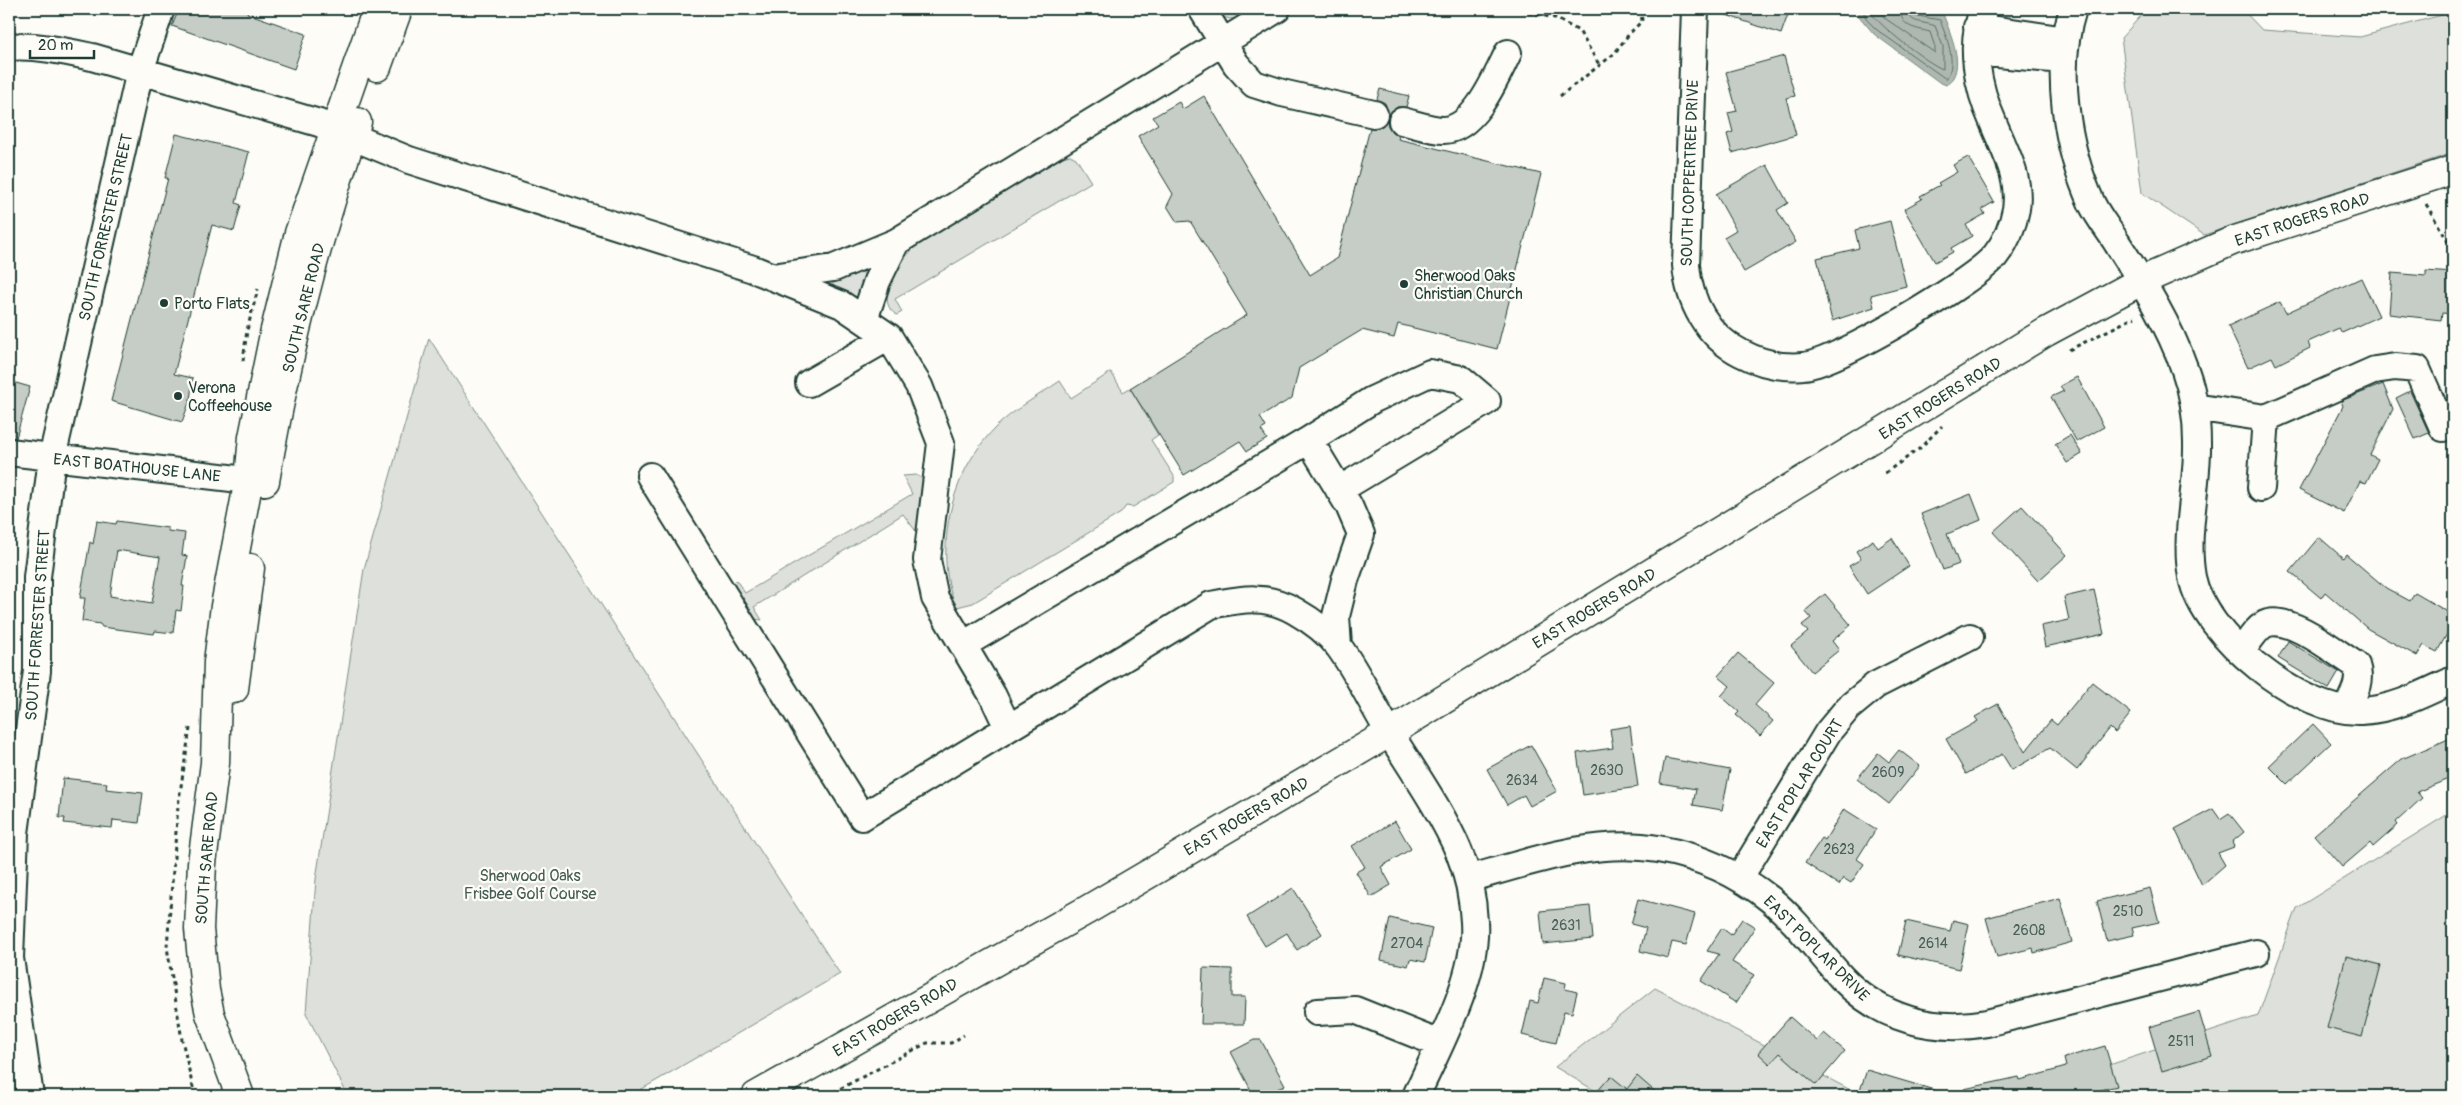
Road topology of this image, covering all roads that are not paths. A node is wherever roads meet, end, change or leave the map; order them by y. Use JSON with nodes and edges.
{"nodes":[{"id":1,"x":161,"y":9,"type":"edge"},
{"id":2,"x":377,"y":9,"type":"edge"},
{"id":3,"x":398,"y":9,"type":"edge"},
{"id":4,"x":1202,"y":9,"type":"edge"},
{"id":5,"x":1277,"y":9,"type":"edge"},
{"id":6,"x":1695,"y":9,"type":"edge"},
{"id":7,"x":2073,"y":9,"type":"edge"},
{"id":8,"x":1981,"y":18,"type":"edge"},
{"id":9,"x":1222,"y":42,"type":"junction"},
{"id":10,"x":9,"y":48,"type":"edge"},
{"id":11,"x":2065,"y":50,"type":"junction"},
{"id":12,"x":1976,"y":52,"type":"junction"},
{"id":13,"x":1508,"y":53,"type":"dead end"},
{"id":14,"x":140,"y":71,"type":"junction"},
{"id":15,"x":1374,"y":114,"type":"dead end"},
{"id":16,"x":1402,"y":121,"type":"dead end"},
{"id":17,"x":344,"y":133,"type":"junction"},
{"id":18,"x":2453,"y":170,"type":"edge"},
{"id":19,"x":896,"y":242,"type":"junction"},
{"id":20,"x":772,"y":277,"type":"junction"},
{"id":21,"x":2141,"y":281,"type":"junction"},
{"id":22,"x":864,"y":320,"type":"junction"},
{"id":23,"x":889,"y":337,"type":"junction"},
{"id":24,"x":809,"y":383,"type":"dead end"},
{"id":25,"x":2194,"y":407,"type":"junction"},
{"id":26,"x":2266,"y":418,"type":"junction"},
{"id":27,"x":2443,"y":428,"type":"dead end"},
{"id":28,"x":1309,"y":440,"type":"junction"},
{"id":29,"x":9,"y":452,"type":"edge"},
{"id":30,"x":52,"y":458,"type":"junction"},
{"id":31,"x":650,"y":476,"type":"dead end"},
{"id":32,"x":257,"y":481,"type":"junction"},
{"id":33,"x":2261,"y":488,"type":"dead end"},
{"id":34,"x":1339,"y":490,"type":"junction"},
{"id":35,"x":1970,"y":636,"type":"dead end"},
{"id":36,"x":963,"y":645,"type":"junction"},
{"id":37,"x":1338,"y":646,"type":"junction"},
{"id":38,"x":2241,"y":652,"type":"junction"},
{"id":39,"x":2453,"y":680,"type":"edge"},
{"id":40,"x":2346,"y":710,"type":"junction"},
{"id":41,"x":1008,"y":728,"type":"junction"},
{"id":42,"x":1389,"y":733,"type":"junction"},
{"id":43,"x":1740,"y":877,"type":"junction"},
{"id":44,"x":1468,"y":879,"type":"junction"},
{"id":45,"x":2256,"y":953,"type":"dead end"},
{"id":46,"x":9,"y":958,"type":"edge"},
{"id":47,"x":1317,"y":1012,"type":"dead end"},
{"id":48,"x":1440,"y":1044,"type":"junction"},
{"id":49,"x":30,"y":1096,"type":"edge"},
{"id":50,"x":240,"y":1096,"type":"edge"},
{"id":51,"x":756,"y":1096,"type":"edge"},
{"id":52,"x":1416,"y":1096,"type":"edge"}],
"edges":[{"from":1,"to":14,"type":"street","name":"SOUTH FORRESTER STREET"},
{"from":2,"to":17,"type":"main road","name":"SOUTH SARE ROAD"},
{"from":3,"to":17,"type":"main road","name":"SOUTH SARE ROAD"},
{"from":4,"to":9,"type":"street"},
{"from":5,"to":9,"type":"street"},
{"from":6,"to":12,"type":"street","name":"SOUTH COPPERTREE DRIVE"},
{"from":7,"to":11,"type":"street"},
{"from":8,"to":11,"type":"street","name":"SOUTH COPPERTREE DRIVE"},
{"from":8,"to":12,"type":"street","name":"SOUTH COPPERTREE DRIVE"},
{"from":9,"to":15,"type":"street"},
{"from":9,"to":19,"type":"street"},
{"from":10,"to":14,"type":"street"},
{"from":11,"to":12,"type":"street"},
{"from":11,"to":21,"type":"street"},
{"from":13,"to":16,"type":"street"},
{"from":14,"to":17,"type":"street"},
{"from":14,"to":30,"type":"street","name":"SOUTH FORRESTER STREET"},
{"from":17,"to":20,"type":"street"},
{"from":17,"to":32,"type":"main road","name":"SOUTH SARE ROAD"},
{"from":18,"to":21,"type":"main road","name":"EAST ROGERS ROAD"},
{"from":19,"to":20,"type":"street"},
{"from":19,"to":22,"type":"street"},
{"from":20,"to":22,"type":"street"},
{"from":21,"to":25,"type":"street"},
{"from":21,"to":42,"type":"main road","name":"EAST ROGERS ROAD"},
{"from":22,"to":23,"type":"street"},
{"from":23,"to":24,"type":"street"},
{"from":23,"to":36,"type":"street"},
{"from":25,"to":26,"type":"street"},
{"from":25,"to":38,"type":"street"},
{"from":26,"to":27,"type":"street"},
{"from":26,"to":33,"type":"street"},
{"from":28,"to":34,"type":"street"},
{"from":28,"to":34,"type":"street"},
{"from":28,"to":36,"type":"street"},
{"from":29,"to":30,"type":"street","name":"EAST BOATHOUSE LANE"},
{"from":30,"to":32,"type":"street","name":"EAST BOATHOUSE LANE"},
{"from":30,"to":46,"type":"street","name":"SOUTH FORRESTER STREET"},
{"from":31,"to":41,"type":"street"},
{"from":32,"to":50,"type":"main road","name":"SOUTH SARE ROAD"},
{"from":34,"to":37,"type":"street"},
{"from":35,"to":43,"type":"street","name":"EAST POPLAR COURT"},
{"from":36,"to":41,"type":"street"},
{"from":37,"to":41,"type":"street"},
{"from":37,"to":42,"type":"street"},
{"from":38,"to":40,"type":"street"},
{"from":38,"to":40,"type":"street"},
{"from":39,"to":40,"type":"street"},
{"from":42,"to":44,"type":"street"},
{"from":42,"to":51,"type":"main road","name":"EAST ROGERS ROAD"},
{"from":43,"to":44,"type":"street","name":"EAST POPLAR DRIVE"},
{"from":43,"to":45,"type":"street","name":"EAST POPLAR DRIVE"},
{"from":44,"to":48,"type":"street"},
{"from":46,"to":49,"type":"street","name":"SOUTH FORRESTER STREET"},
{"from":47,"to":48,"type":"street"},
{"from":48,"to":52,"type":"street"}]}
